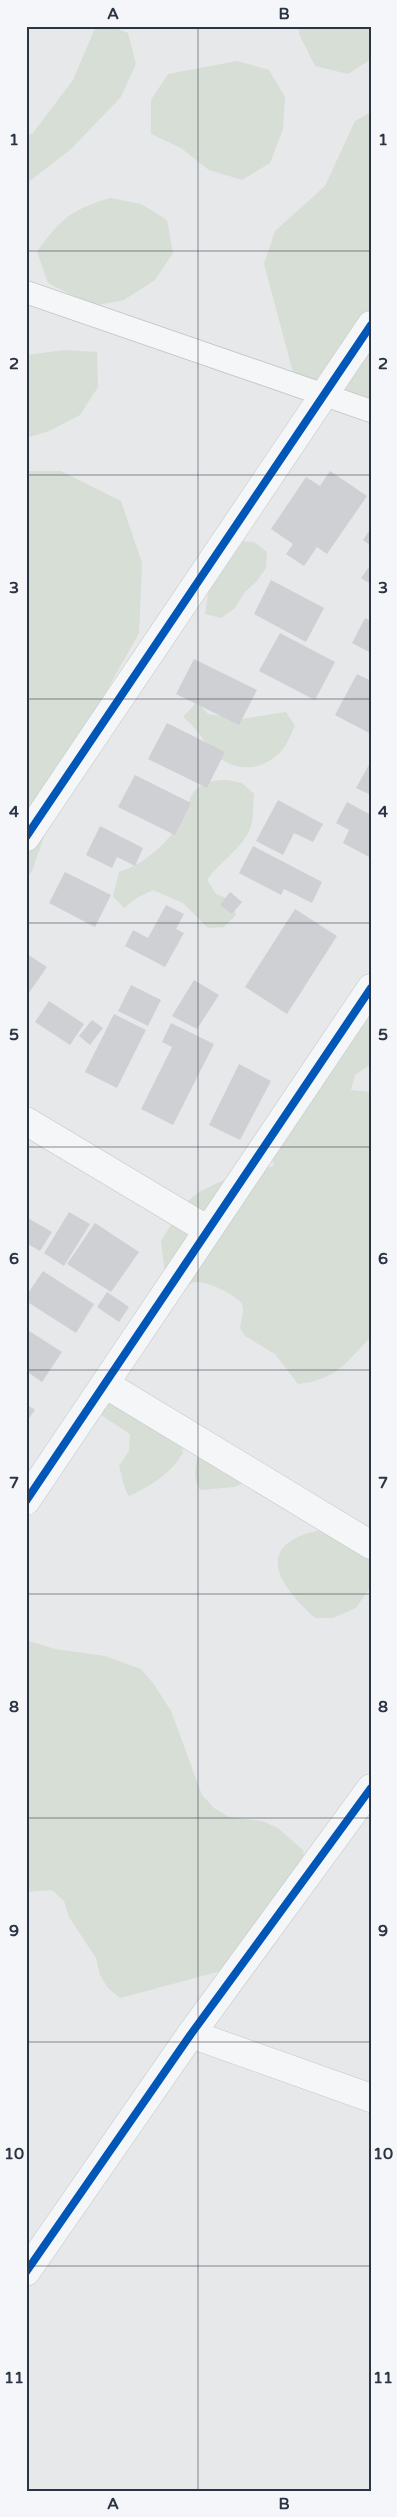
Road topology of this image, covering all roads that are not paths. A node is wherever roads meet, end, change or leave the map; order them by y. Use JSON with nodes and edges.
{"nodes":[{"id":1,"x":26,"y":292,"type":"edge"},
{"id":2,"x":371,"y":325,"type":"edge"},
{"id":3,"x":324,"y":395,"type":"junction"},
{"id":4,"x":371,"y":411,"type":"edge"},
{"id":5,"x":26,"y":838,"type":"edge"},
{"id":6,"x":371,"y":988,"type":"edge"},
{"id":7,"x":26,"y":1121,"type":"edge"},
{"id":8,"x":208,"y":1230,"type":"junction"},
{"id":9,"x":105,"y":1384,"type":"junction"},
{"id":10,"x":26,"y":1500,"type":"edge"},
{"id":11,"x":371,"y":1545,"type":"edge"},
{"id":12,"x":371,"y":1788,"type":"edge"},
{"id":13,"x":191,"y":2034,"type":"junction"},
{"id":14,"x":371,"y":2098,"type":"edge"},
{"id":15,"x":26,"y":2272,"type":"edge"}],
"edges":[{"from":1,"to":3,"type":"lane"},
{"from":2,"to":3,"type":"street"},
{"from":3,"to":4,"type":"lane"},
{"from":3,"to":5,"type":"street"},
{"from":6,"to":8,"type":"street"},
{"from":7,"to":8,"type":"street"},
{"from":8,"to":9,"type":"street"},
{"from":9,"to":10,"type":"street"},
{"from":9,"to":11,"type":"street"},
{"from":12,"to":13,"type":"street"},
{"from":13,"to":14,"type":"street"},
{"from":13,"to":15,"type":"street"}]}
